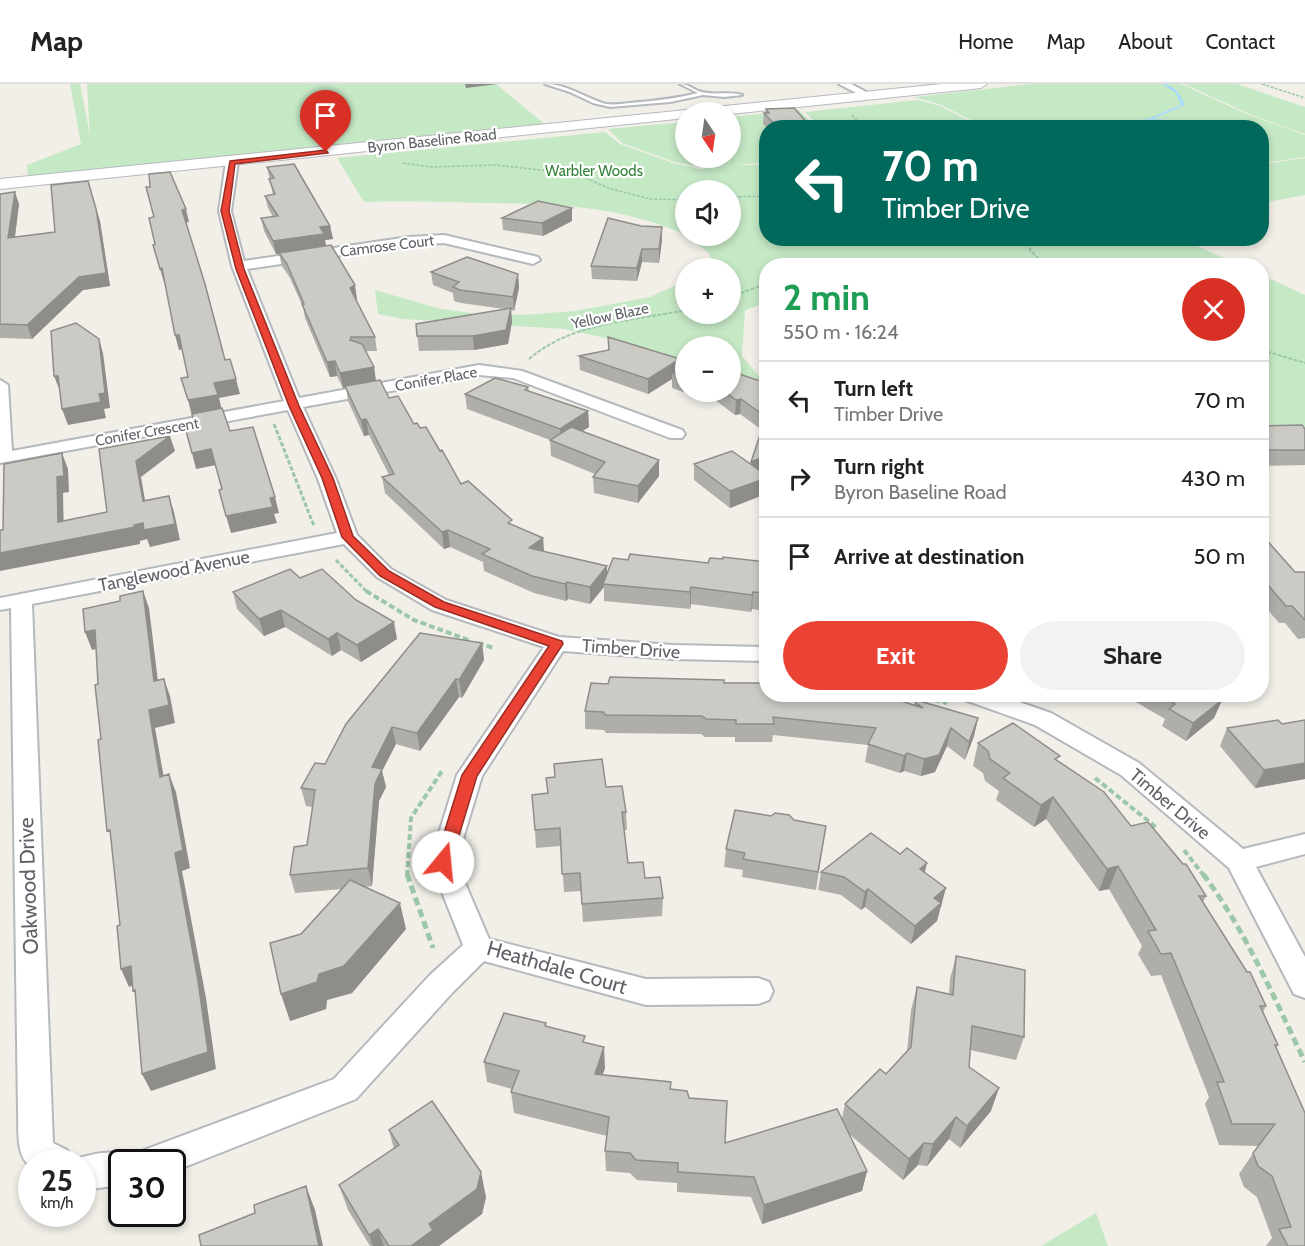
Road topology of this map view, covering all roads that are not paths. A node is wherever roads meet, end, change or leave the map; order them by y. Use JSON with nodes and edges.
{"nodes":[{"id":1,"x":547,"y":84,"type":"edge"},
{"id":2,"x":682,"y":84,"type":"edge"},
{"id":3,"x":844,"y":84,"type":"edge"},
{"id":4,"x":981,"y":84,"type":"edge"},
{"id":5,"x":700,"y":94,"type":"junction"},
{"id":6,"x":740,"y":95,"type":"dead end"},
{"id":7,"x":869,"y":96,"type":"junction"},
{"id":8,"x":741,"y":108,"type":"edge"},
{"id":9,"x":675,"y":115,"type":"edge"},
{"id":10,"x":232,"y":162,"type":"junction"},
{"id":11,"x":0,"y":184,"type":"edge"},
{"id":12,"x":533,"y":260,"type":"dead end"},
{"id":13,"x":239,"y":266,"type":"junction"},
{"id":14,"x":0,"y":386,"type":"edge"},
{"id":15,"x":294,"y":406,"type":"junction"},
{"id":16,"x":676,"y":434,"type":"dead end"},
{"id":17,"x":1,"y":457,"type":"edge"},
{"id":18,"x":348,"y":537,"type":"junction"},
{"id":19,"x":10,"y":602,"type":"edge"},
{"id":20,"x":557,"y":644,"type":"junction"},
{"id":21,"x":759,"y":654,"type":"edge"},
{"id":22,"x":971,"y":702,"type":"edge"},
{"id":23,"x":1305,"y":844,"type":"edge"},
{"id":24,"x":1239,"y":861,"type":"junction"},
{"id":25,"x":479,"y":948,"type":"junction"},
{"id":26,"x":1305,"y":985,"type":"edge"},
{"id":27,"x":758,"y":991,"type":"dead end"},
{"id":28,"x":37,"y":1149,"type":"edge"},
{"id":29,"x":186,"y":1150,"type":"edge"}],
"edges":[{"from":1,"to":5,"type":"lane"},
{"from":2,"to":5,"type":"lane"},
{"from":3,"to":7,"type":"street"},
{"from":4,"to":7,"type":"main road"},
{"from":5,"to":6,"type":"lane"},
{"from":7,"to":8,"type":"main road"},
{"from":9,"to":10,"type":"main road","name":"Byron Baseline Road"},
{"from":10,"to":11,"type":"main road","name":"Byron Baseline Road"},
{"from":10,"to":13,"type":"street","name":"Timber Drive"},
{"from":12,"to":13,"type":"street","name":"Camrose Court"},
{"from":13,"to":15,"type":"street","name":"Timber Drive"},
{"from":14,"to":17,"type":"street"},
{"from":15,"to":16,"type":"street","name":"Conifer Place"},
{"from":15,"to":17,"type":"street","name":"Conifer Crescent"},
{"from":15,"to":18,"type":"street","name":"Timber Drive"},
{"from":18,"to":19,"type":"street","name":"Tanglewood Avenue"},
{"from":18,"to":20,"type":"street","name":"Timber Drive"},
{"from":19,"to":28,"type":"street","name":"Oakwood Drive"},
{"from":20,"to":21,"type":"street","name":"Timber Drive"},
{"from":20,"to":25,"type":"street","name":"Heathdale Court"},
{"from":22,"to":24,"type":"street","name":"Timber Drive"},
{"from":23,"to":24,"type":"street"},
{"from":24,"to":26,"type":"street","name":"Timber Drive"},
{"from":25,"to":27,"type":"street","name":"Heathdale Court"},
{"from":25,"to":29,"type":"street"}]}
